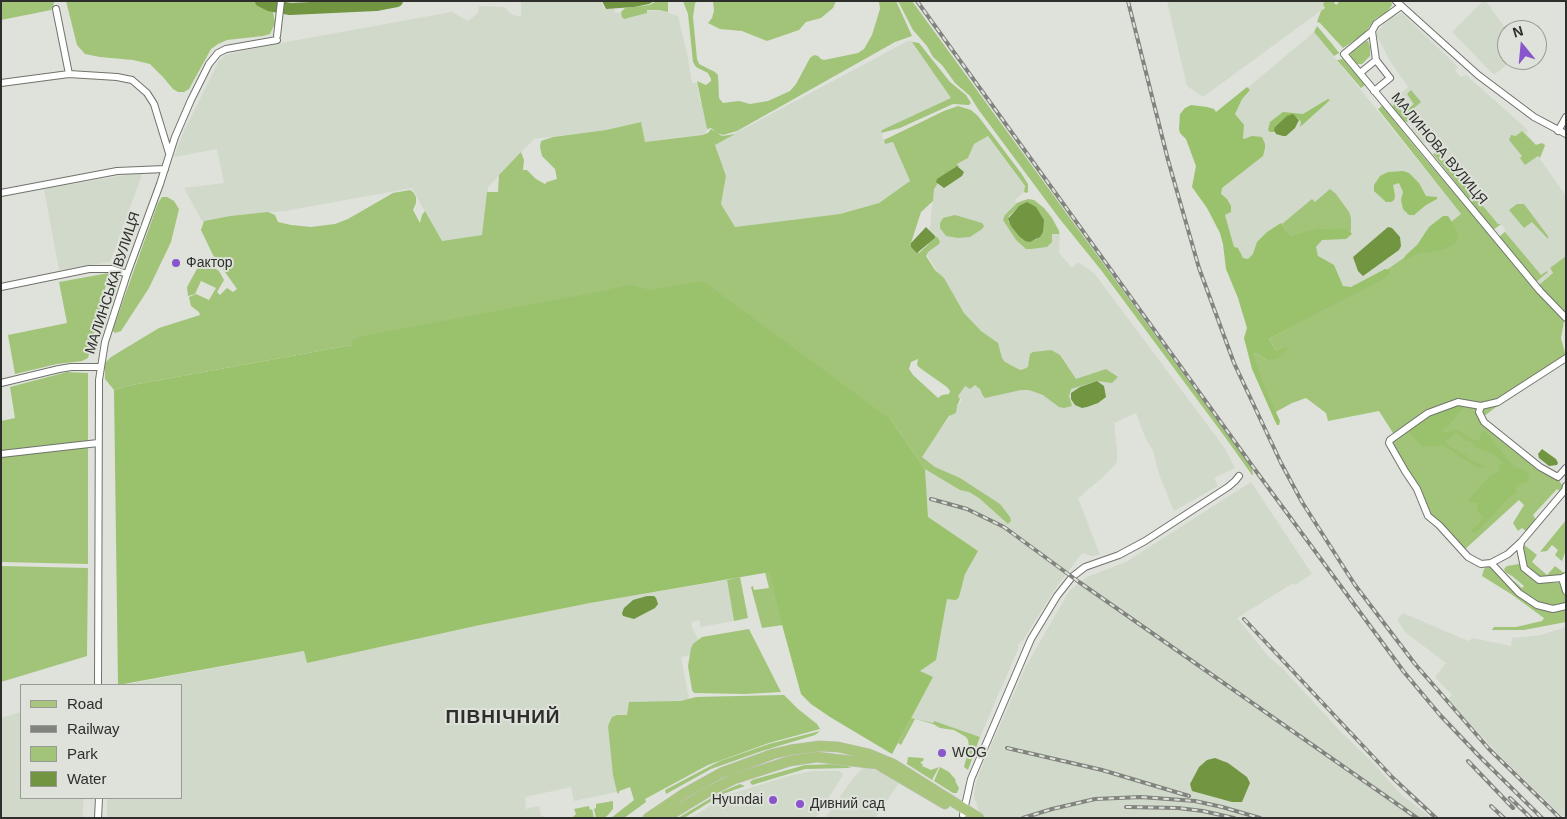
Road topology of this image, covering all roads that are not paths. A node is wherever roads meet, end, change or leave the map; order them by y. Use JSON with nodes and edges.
{"nodes":[{"id":1,"x":281,"y":1,"type":"edge"},
{"id":2,"x":1398,"y":4,"type":"edge"},
{"id":3,"x":56,"y":9,"type":"dead end"},
{"id":4,"x":1372,"y":31,"type":"junction"},
{"id":5,"x":1376,"y":60,"type":"junction"},
{"id":6,"x":1360,"y":73,"type":"junction"},
{"id":7,"x":69,"y":74,"type":"junction"},
{"id":8,"x":1,"y":83,"type":"edge"},
{"id":9,"x":1374,"y":90,"type":"junction"},
{"id":10,"x":1566,"y":117,"type":"edge"},
{"id":11,"x":1558,"y":131,"type":"junction"},
{"id":12,"x":1566,"y":134,"type":"edge"},
{"id":13,"x":169,"y":155,"type":"junction"},
{"id":14,"x":165,"y":169,"type":"junction"},
{"id":15,"x":1,"y":193,"type":"edge"},
{"id":16,"x":127,"y":274,"type":"junction"},
{"id":17,"x":1,"y":287,"type":"edge"},
{"id":18,"x":1566,"y":318,"type":"edge"},
{"id":19,"x":1566,"y":358,"type":"edge"},
{"id":20,"x":100,"y":367,"type":"junction"},
{"id":21,"x":1,"y":383,"type":"edge"},
{"id":22,"x":1481,"y":406,"type":"junction"},
{"id":23,"x":98,"y":444,"type":"junction"},
{"id":24,"x":1,"y":454,"type":"edge"},
{"id":25,"x":1566,"y":468,"type":"edge"},
{"id":26,"x":1560,"y":475,"type":"junction"},
{"id":27,"x":1239,"y":476,"type":"dead end"},
{"id":28,"x":1566,"y":485,"type":"edge"},
{"id":29,"x":1521,"y":542,"type":"junction"},
{"id":30,"x":1491,"y":563,"type":"junction"},
{"id":31,"x":1564,"y":577,"type":"edge"},
{"id":32,"x":1566,"y":591,"type":"edge"},
{"id":33,"x":1566,"y":606,"type":"edge"},
{"id":34,"x":98,"y":684,"type":"edge"},
{"id":35,"x":99,"y":799,"type":"edge"},
{"id":36,"x":965,"y":814,"type":"edge"},
{"id":37,"x":98,"y":818,"type":"edge"},
{"id":38,"x":648,"y":818,"type":"edge"},
{"id":39,"x":665,"y":818,"type":"edge"},
{"id":40,"x":979,"y":818,"type":"edge"}],
"edges":[{"from":1,"to":13,"type":"street","name":"МАЛИНСЬКА ВУЛИЦЯ"},
{"from":2,"to":4,"type":"street","name":"МАЛИНОВА ВУЛИЦЯ"},
{"from":2,"to":11,"type":"street"},
{"from":3,"to":7,"type":"street"},
{"from":4,"to":5,"type":"street"},
{"from":4,"to":6,"type":"street","name":"МАЛИНОВА ВУЛИЦЯ"},
{"from":5,"to":6,"type":"street"},
{"from":5,"to":9,"type":"street"},
{"from":6,"to":9,"type":"street","name":"МАЛИНОВА ВУЛИЦЯ"},
{"from":7,"to":8,"type":"street"},
{"from":7,"to":13,"type":"street"},
{"from":9,"to":18,"type":"street","name":"МАЛИНОВА ВУЛИЦЯ"},
{"from":10,"to":11,"type":"street"},
{"from":11,"to":12,"type":"street"},
{"from":13,"to":14,"type":"street","name":"МАЛИНСЬКА ВУЛИЦЯ"},
{"from":14,"to":15,"type":"street"},
{"from":14,"to":16,"type":"street","name":"МАЛИНСЬКА ВУЛИЦЯ"},
{"from":16,"to":17,"type":"street"},
{"from":16,"to":20,"type":"street","name":"МАЛИНСЬКА ВУЛИЦЯ"},
{"from":19,"to":22,"type":"street"},
{"from":20,"to":21,"type":"street"},
{"from":20,"to":23,"type":"street","name":"МАЛИНСЬКА ВУЛИЦЯ"},
{"from":22,"to":26,"type":"street"},
{"from":22,"to":30,"type":"street"},
{"from":23,"to":24,"type":"street"},
{"from":23,"to":34,"type":"street","name":"МАЛИНСЬКА ВУЛИЦЯ"},
{"from":25,"to":26,"type":"street"},
{"from":26,"to":28,"type":"street"},
{"from":27,"to":36,"type":"street"},
{"from":28,"to":29,"type":"street"},
{"from":29,"to":30,"type":"street"},
{"from":29,"to":31,"type":"street"},
{"from":30,"to":33,"type":"street"},
{"from":31,"to":32,"type":"street"},
{"from":35,"to":37,"type":"street"},
{"from":36,"to":38,"type":"main road"},
{"from":36,"to":39,"type":"main road"},
{"from":36,"to":40,"type":"main road"}]}
